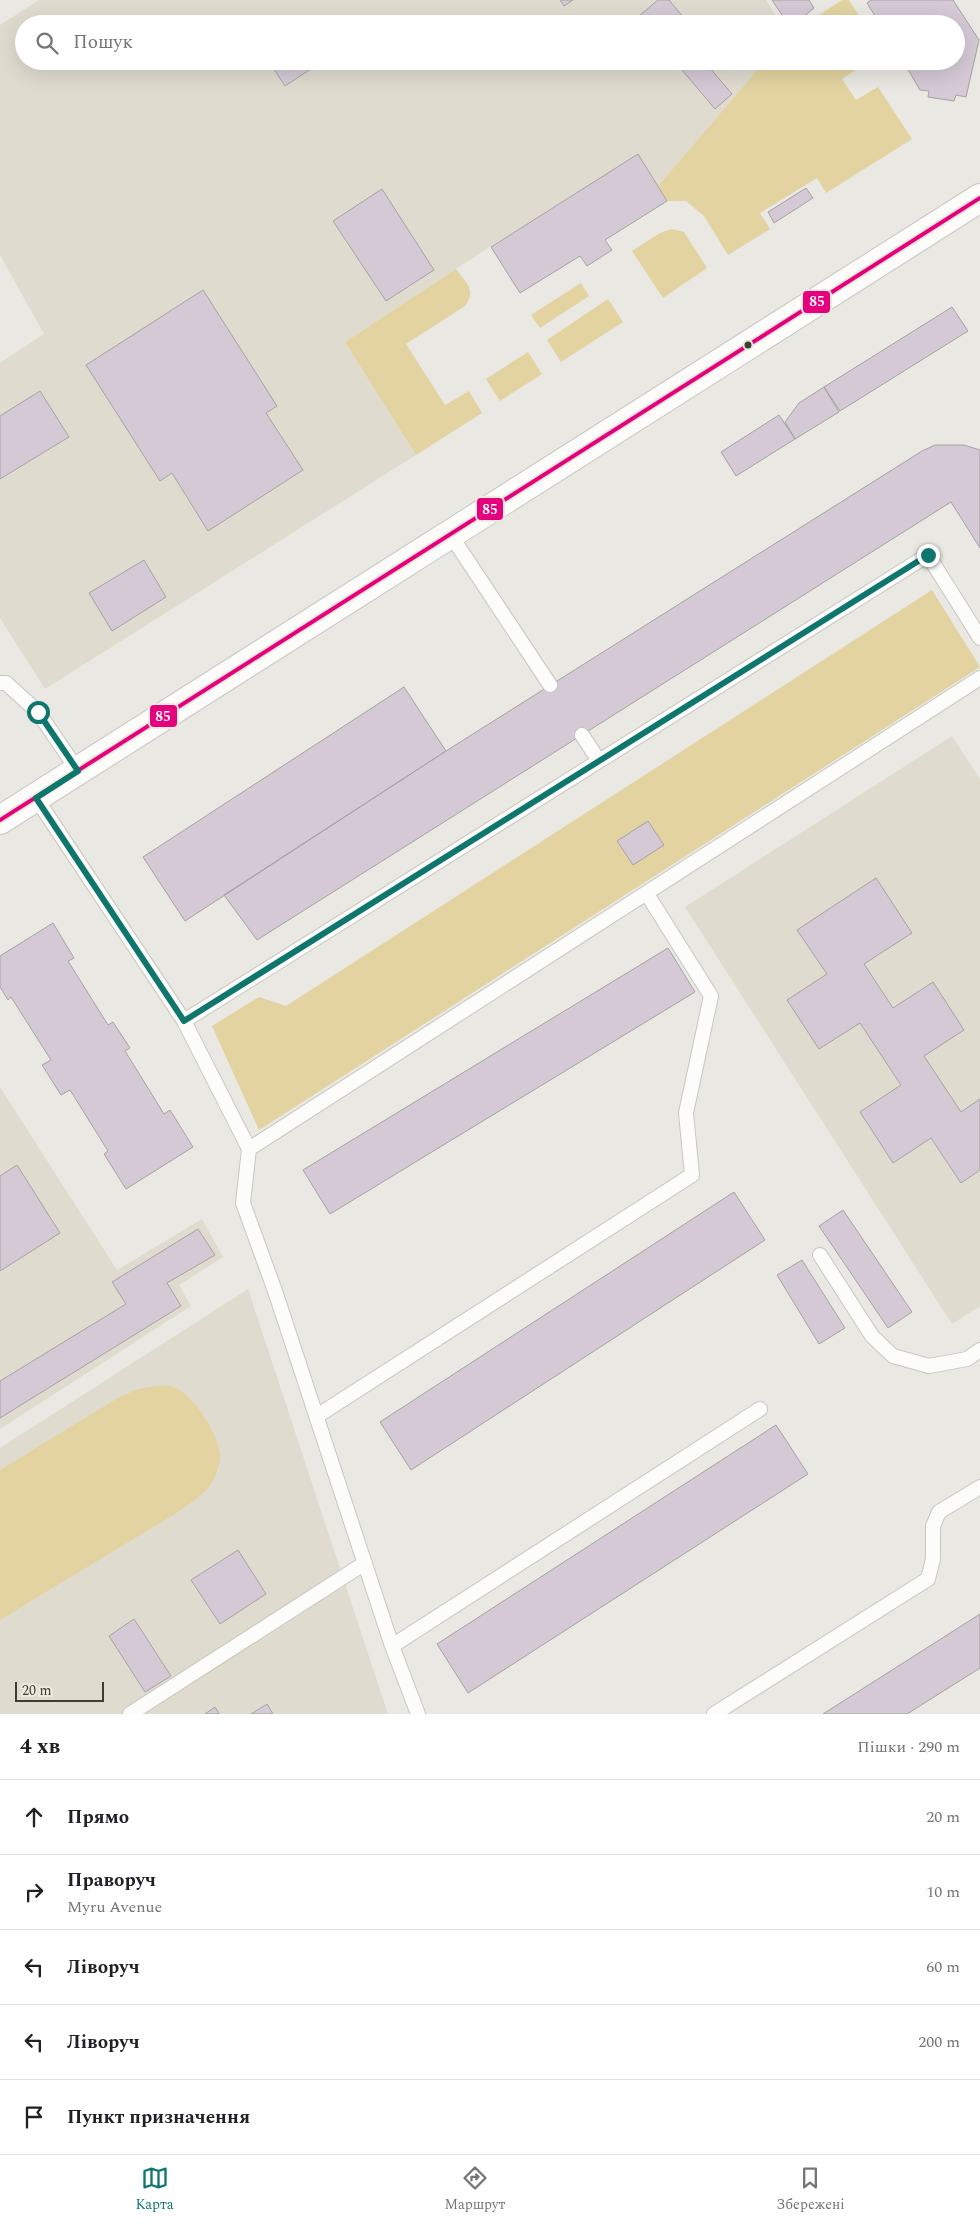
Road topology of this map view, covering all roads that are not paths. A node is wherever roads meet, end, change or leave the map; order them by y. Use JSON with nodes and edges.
{"nodes":[{"id":1,"x":980,"y":198,"type":"edge"},
{"id":2,"x":450,"y":534,"type":"junction"},
{"id":3,"x":980,"y":638,"type":"edge"},
{"id":4,"x":980,"y":678,"type":"edge"},
{"id":5,"x":0,"y":683,"type":"edge"},
{"id":6,"x":550,"y":686,"type":"dead end"},
{"id":7,"x":582,"y":735,"type":"dead end"},
{"id":8,"x":600,"y":761,"type":"junction"},
{"id":9,"x":78,"y":771,"type":"junction"},
{"id":10,"x":36,"y":798,"type":"junction"},
{"id":11,"x":0,"y":820,"type":"edge"},
{"id":12,"x":647,"y":894,"type":"junction"},
{"id":13,"x":184,"y":1021,"type":"junction"},
{"id":14,"x":249,"y":1149,"type":"junction"},
{"id":15,"x":820,"y":1256,"type":"dead end"},
{"id":16,"x":980,"y":1350,"type":"edge"},
{"id":17,"x":760,"y":1409,"type":"dead end"},
{"id":18,"x":316,"y":1416,"type":"junction"},
{"id":19,"x":980,"y":1487,"type":"edge"},
{"id":20,"x":365,"y":1564,"type":"junction"},
{"id":21,"x":392,"y":1646,"type":"junction"},
{"id":22,"x":130,"y":1714,"type":"edge"},
{"id":23,"x":418,"y":1714,"type":"edge"},
{"id":24,"x":714,"y":1714,"type":"edge"}],
"edges":[{"from":1,"to":2,"type":"main road"},
{"from":2,"to":6,"type":"lane"},
{"from":2,"to":9,"type":"main road"},
{"from":3,"to":8,"type":"lane"},
{"from":4,"to":12,"type":"lane"},
{"from":5,"to":9,"type":"lane"},
{"from":7,"to":8,"type":"lane"},
{"from":8,"to":13,"type":"lane"},
{"from":9,"to":10,"type":"main road"},
{"from":10,"to":11,"type":"main road"},
{"from":10,"to":13,"type":"lane"},
{"from":12,"to":14,"type":"lane"},
{"from":12,"to":18,"type":"lane"},
{"from":13,"to":14,"type":"lane"},
{"from":14,"to":18,"type":"lane"},
{"from":15,"to":16,"type":"lane"},
{"from":17,"to":21,"type":"lane"},
{"from":18,"to":20,"type":"lane"},
{"from":19,"to":24,"type":"lane"},
{"from":20,"to":21,"type":"lane"},
{"from":20,"to":22,"type":"lane"},
{"from":21,"to":23,"type":"lane"}]}
